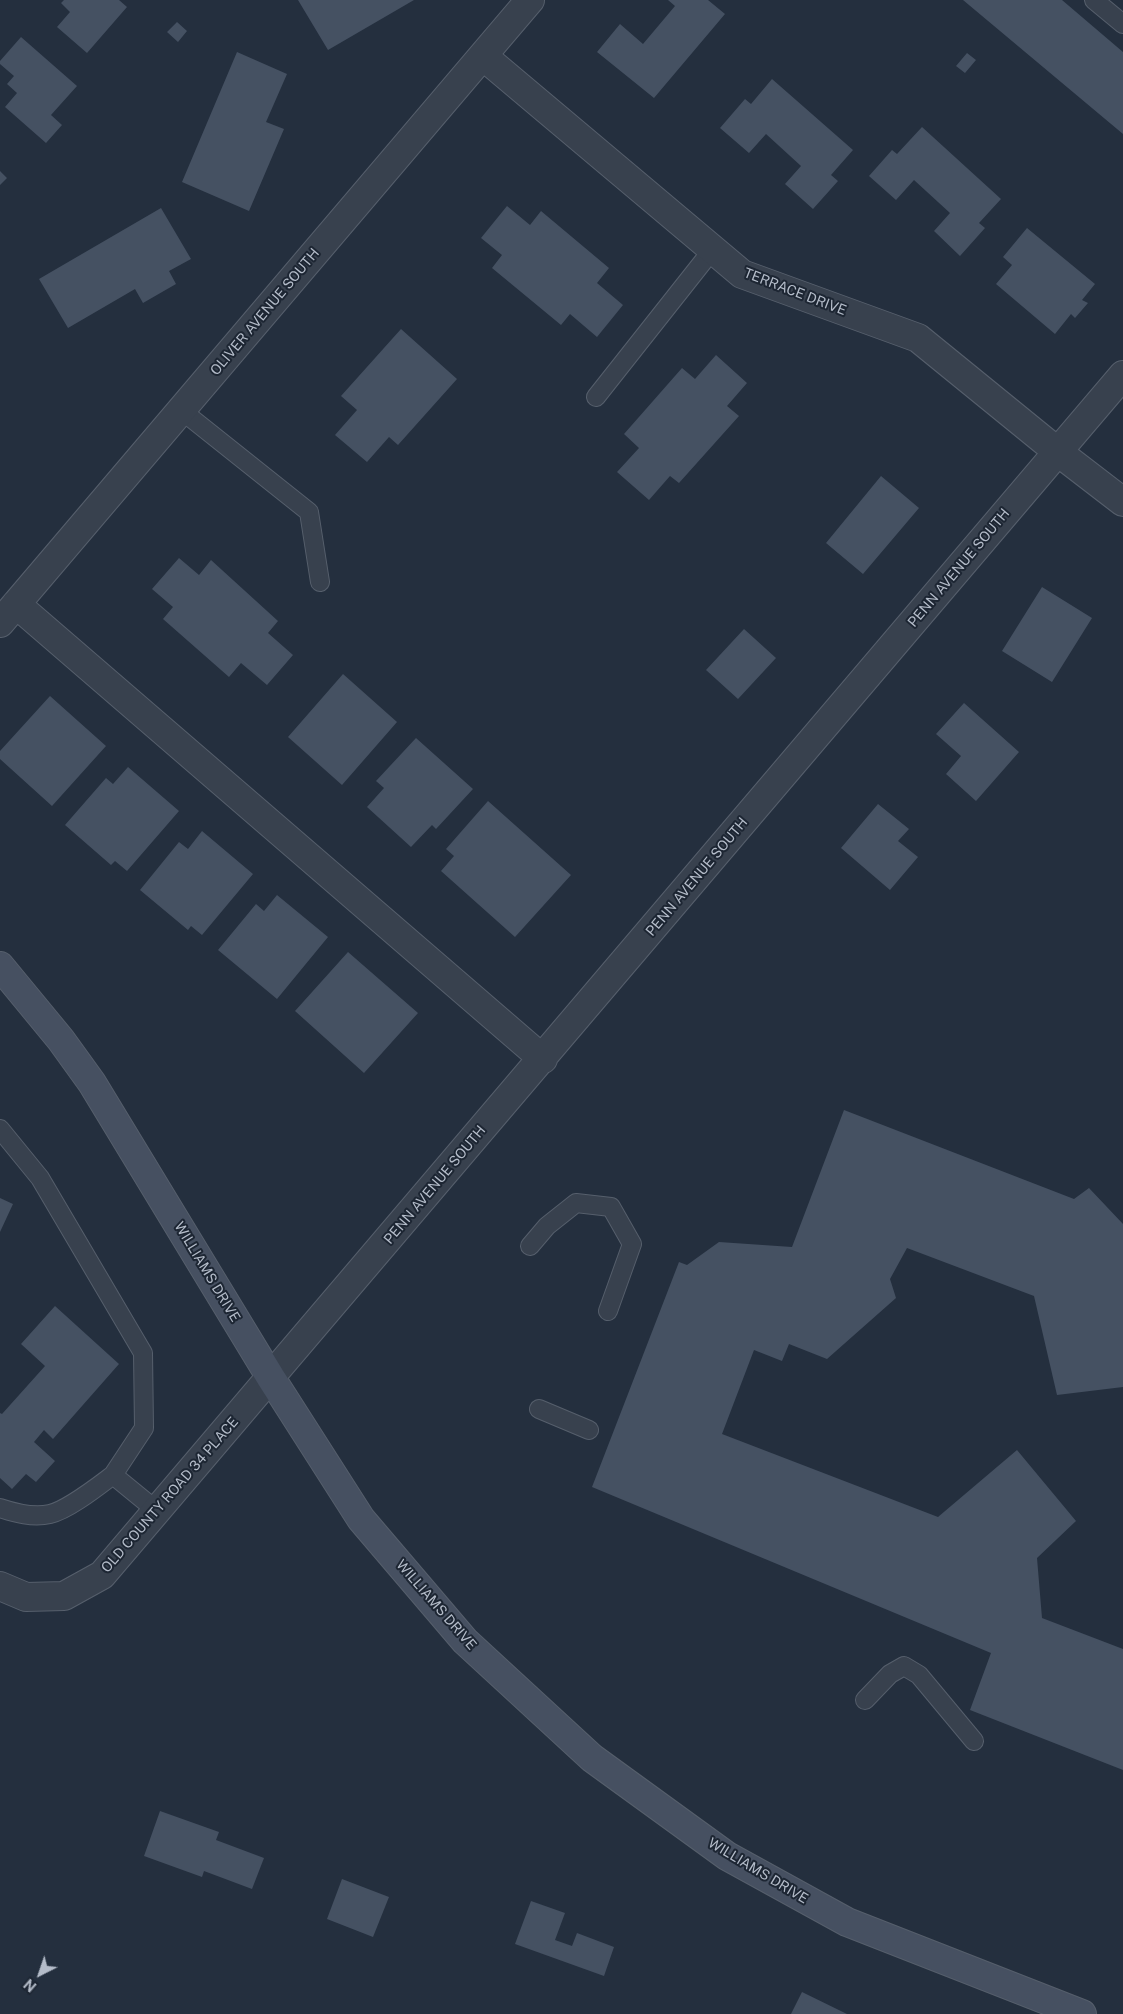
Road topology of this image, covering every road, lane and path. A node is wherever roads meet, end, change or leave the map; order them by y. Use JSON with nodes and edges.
{"nodes":[{"id":1,"x":530,"y":0,"type":"edge"},
{"id":2,"x":1094,"y":0,"type":"edge"},
{"id":3,"x":1123,"y":24,"type":"edge"},
{"id":4,"x":483,"y":56,"type":"junction"},
{"id":5,"x":713,"y":249,"type":"junction"},
{"id":6,"x":1123,"y":375,"type":"edge"},
{"id":7,"x":596,"y":397,"type":"dead end"},
{"id":8,"x":181,"y":410,"type":"junction"},
{"id":9,"x":1058,"y":452,"type":"junction"},
{"id":10,"x":1123,"y":502,"type":"edge"},
{"id":11,"x":320,"y":582,"type":"dead end"},
{"id":12,"x":8,"y":614,"type":"edge"},
{"id":13,"x":0,"y":966,"type":"edge"},
{"id":14,"x":542,"y":1058,"type":"junction"},
{"id":15,"x":0,"y":1129,"type":"edge"},
{"id":16,"x":530,"y":1246,"type":"dead end"},
{"id":17,"x":608,"y":1312,"type":"dead end"},
{"id":18,"x":271,"y":1378,"type":"junction"},
{"id":19,"x":538,"y":1409,"type":"dead end"},
{"id":20,"x":589,"y":1430,"type":"dead end"},
{"id":21,"x":113,"y":1475,"type":"junction"},
{"id":22,"x":0,"y":1508,"type":"edge"},
{"id":23,"x":157,"y":1511,"type":"junction"},
{"id":24,"x":0,"y":1586,"type":"edge"},
{"id":25,"x":865,"y":1700,"type":"dead end"},
{"id":26,"x":974,"y":1741,"type":"dead end"},
{"id":27,"x":1082,"y":2014,"type":"edge"}],
"edges":[{"from":1,"to":4,"type":"street","name":"OLIVER AVENUE SOUTH"},
{"from":2,"to":3,"type":"lane"},
{"from":4,"to":5,"type":"street","name":"TERRACE DRIVE"},
{"from":4,"to":8,"type":"street","name":"OLIVER AVENUE SOUTH"},
{"from":5,"to":7,"type":"lane"},
{"from":5,"to":9,"type":"street","name":"TERRACE DRIVE"},
{"from":6,"to":9,"type":"street","name":"PENN AVENUE SOUTH"},
{"from":8,"to":11,"type":"lane"},
{"from":8,"to":12,"type":"street","name":"OLIVER AVENUE SOUTH"},
{"from":9,"to":10,"type":"street","name":"TERRACE DRIVE"},
{"from":9,"to":14,"type":"street","name":"PENN AVENUE SOUTH"},
{"from":12,"to":14,"type":"street"},
{"from":13,"to":18,"type":"main road","name":"WILLIAMS DRIVE"},
{"from":14,"to":18,"type":"street","name":"PENN AVENUE SOUTH"},
{"from":15,"to":21,"type":"lane"},
{"from":16,"to":17,"type":"lane"},
{"from":18,"to":23,"type":"street","name":"OLD COUNTY ROAD 34 PLACE"},
{"from":18,"to":27,"type":"main road","name":"WILLIAMS DRIVE"},
{"from":19,"to":20,"type":"lane"},
{"from":21,"to":22,"type":"lane"},
{"from":21,"to":23,"type":"lane"},
{"from":23,"to":24,"type":"street","name":"OLD COUNTY ROAD 34 PLACE"},
{"from":25,"to":26,"type":"lane"}]}
